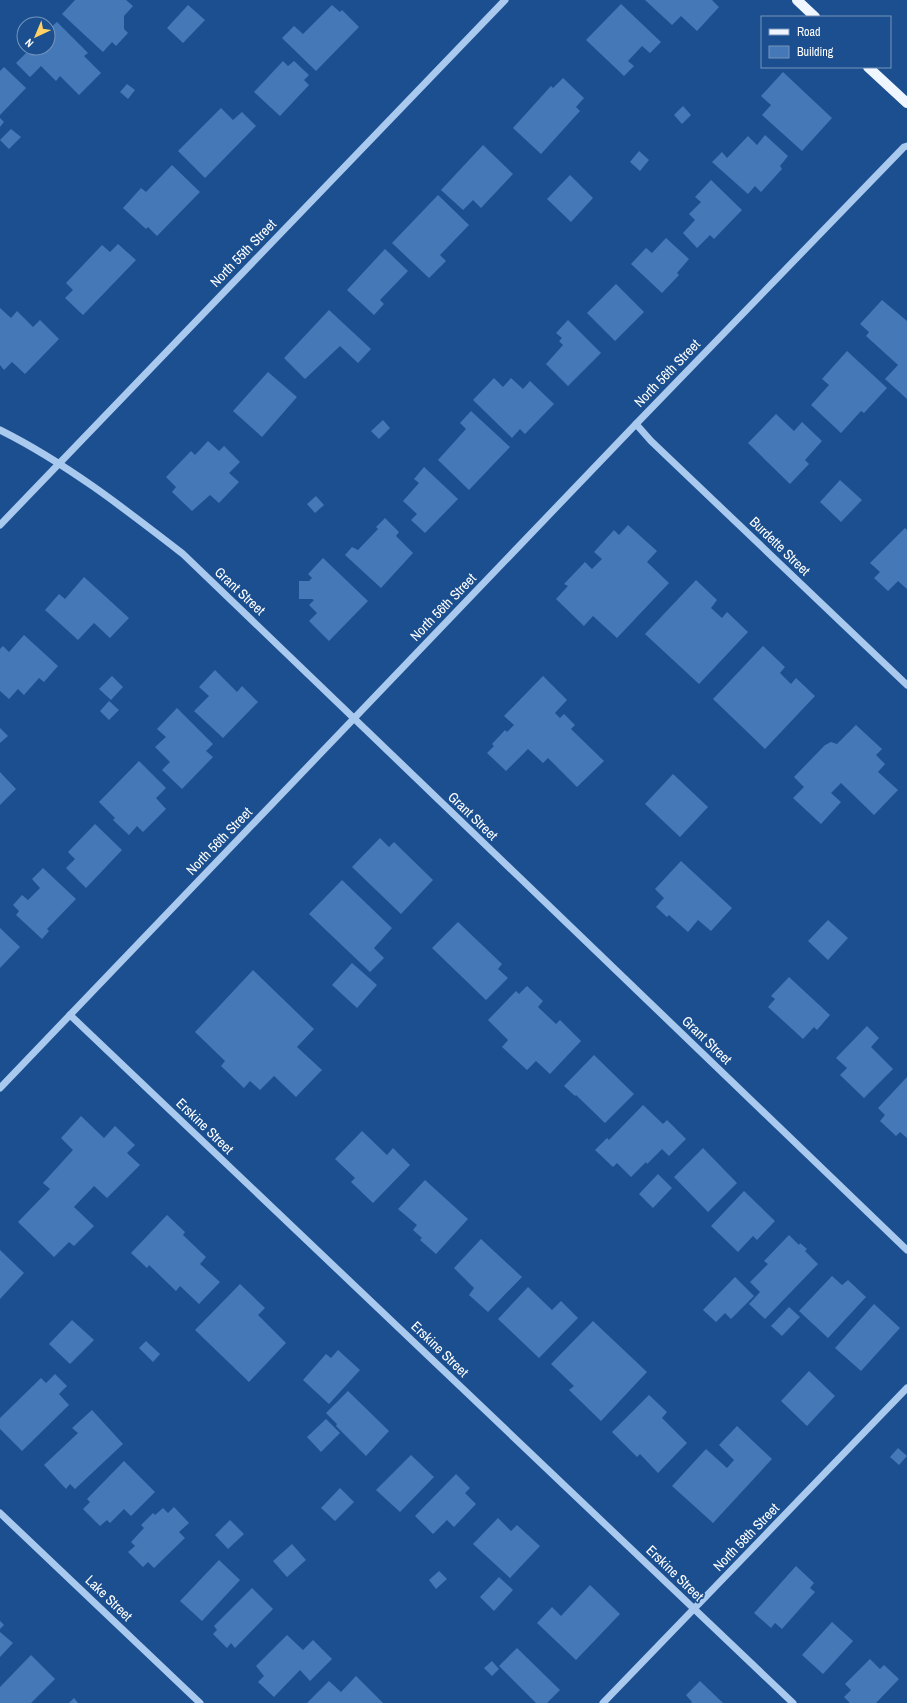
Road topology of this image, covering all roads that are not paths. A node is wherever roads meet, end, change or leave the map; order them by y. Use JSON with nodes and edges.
{"nodes":[{"id":1,"x":505,"y":0,"type":"edge"},
{"id":2,"x":797,"y":0,"type":"edge"},
{"id":3,"x":814,"y":16,"type":"edge"},
{"id":4,"x":869,"y":68,"type":"edge"},
{"id":5,"x":907,"y":103,"type":"edge"},
{"id":6,"x":907,"y":146,"type":"edge"},
{"id":7,"x":636,"y":424,"type":"junction"},
{"id":8,"x":0,"y":430,"type":"edge"},
{"id":9,"x":59,"y":464,"type":"junction"},
{"id":10,"x":0,"y":525,"type":"edge"},
{"id":11,"x":907,"y":685,"type":"edge"},
{"id":12,"x":353,"y":719,"type":"junction"},
{"id":13,"x":70,"y":1015,"type":"junction"},
{"id":14,"x":0,"y":1088,"type":"edge"},
{"id":15,"x":907,"y":1250,"type":"edge"},
{"id":16,"x":907,"y":1388,"type":"edge"},
{"id":17,"x":0,"y":1513,"type":"edge"},
{"id":18,"x":695,"y":1609,"type":"junction"},
{"id":19,"x":200,"y":1703,"type":"edge"},
{"id":20,"x":604,"y":1703,"type":"edge"},
{"id":21,"x":793,"y":1703,"type":"edge"}],
"edges":[{"from":1,"to":9,"type":"street","name":"North 55th Street"},
{"from":2,"to":3,"type":"main road"},
{"from":4,"to":5,"type":"main road"},
{"from":6,"to":7,"type":"street","name":"North 56th Street"},
{"from":7,"to":11,"type":"street","name":"Burdette Street"},
{"from":7,"to":12,"type":"street","name":"North 56th Street"},
{"from":8,"to":9,"type":"street","name":"Grant Street"},
{"from":9,"to":10,"type":"street","name":"North 55th Street"},
{"from":9,"to":12,"type":"street","name":"Grant Street"},
{"from":12,"to":13,"type":"street","name":"North 56th Street"},
{"from":12,"to":15,"type":"street","name":"Grant Street"},
{"from":13,"to":14,"type":"street","name":"North 56th Street"},
{"from":13,"to":18,"type":"street","name":"Erskine Street"},
{"from":16,"to":18,"type":"street","name":"North 58th Street"},
{"from":17,"to":19,"type":"street","name":"Lake Street"},
{"from":18,"to":20,"type":"street","name":"North 58th Street"},
{"from":18,"to":21,"type":"street","name":"Erskine Street"}]}
